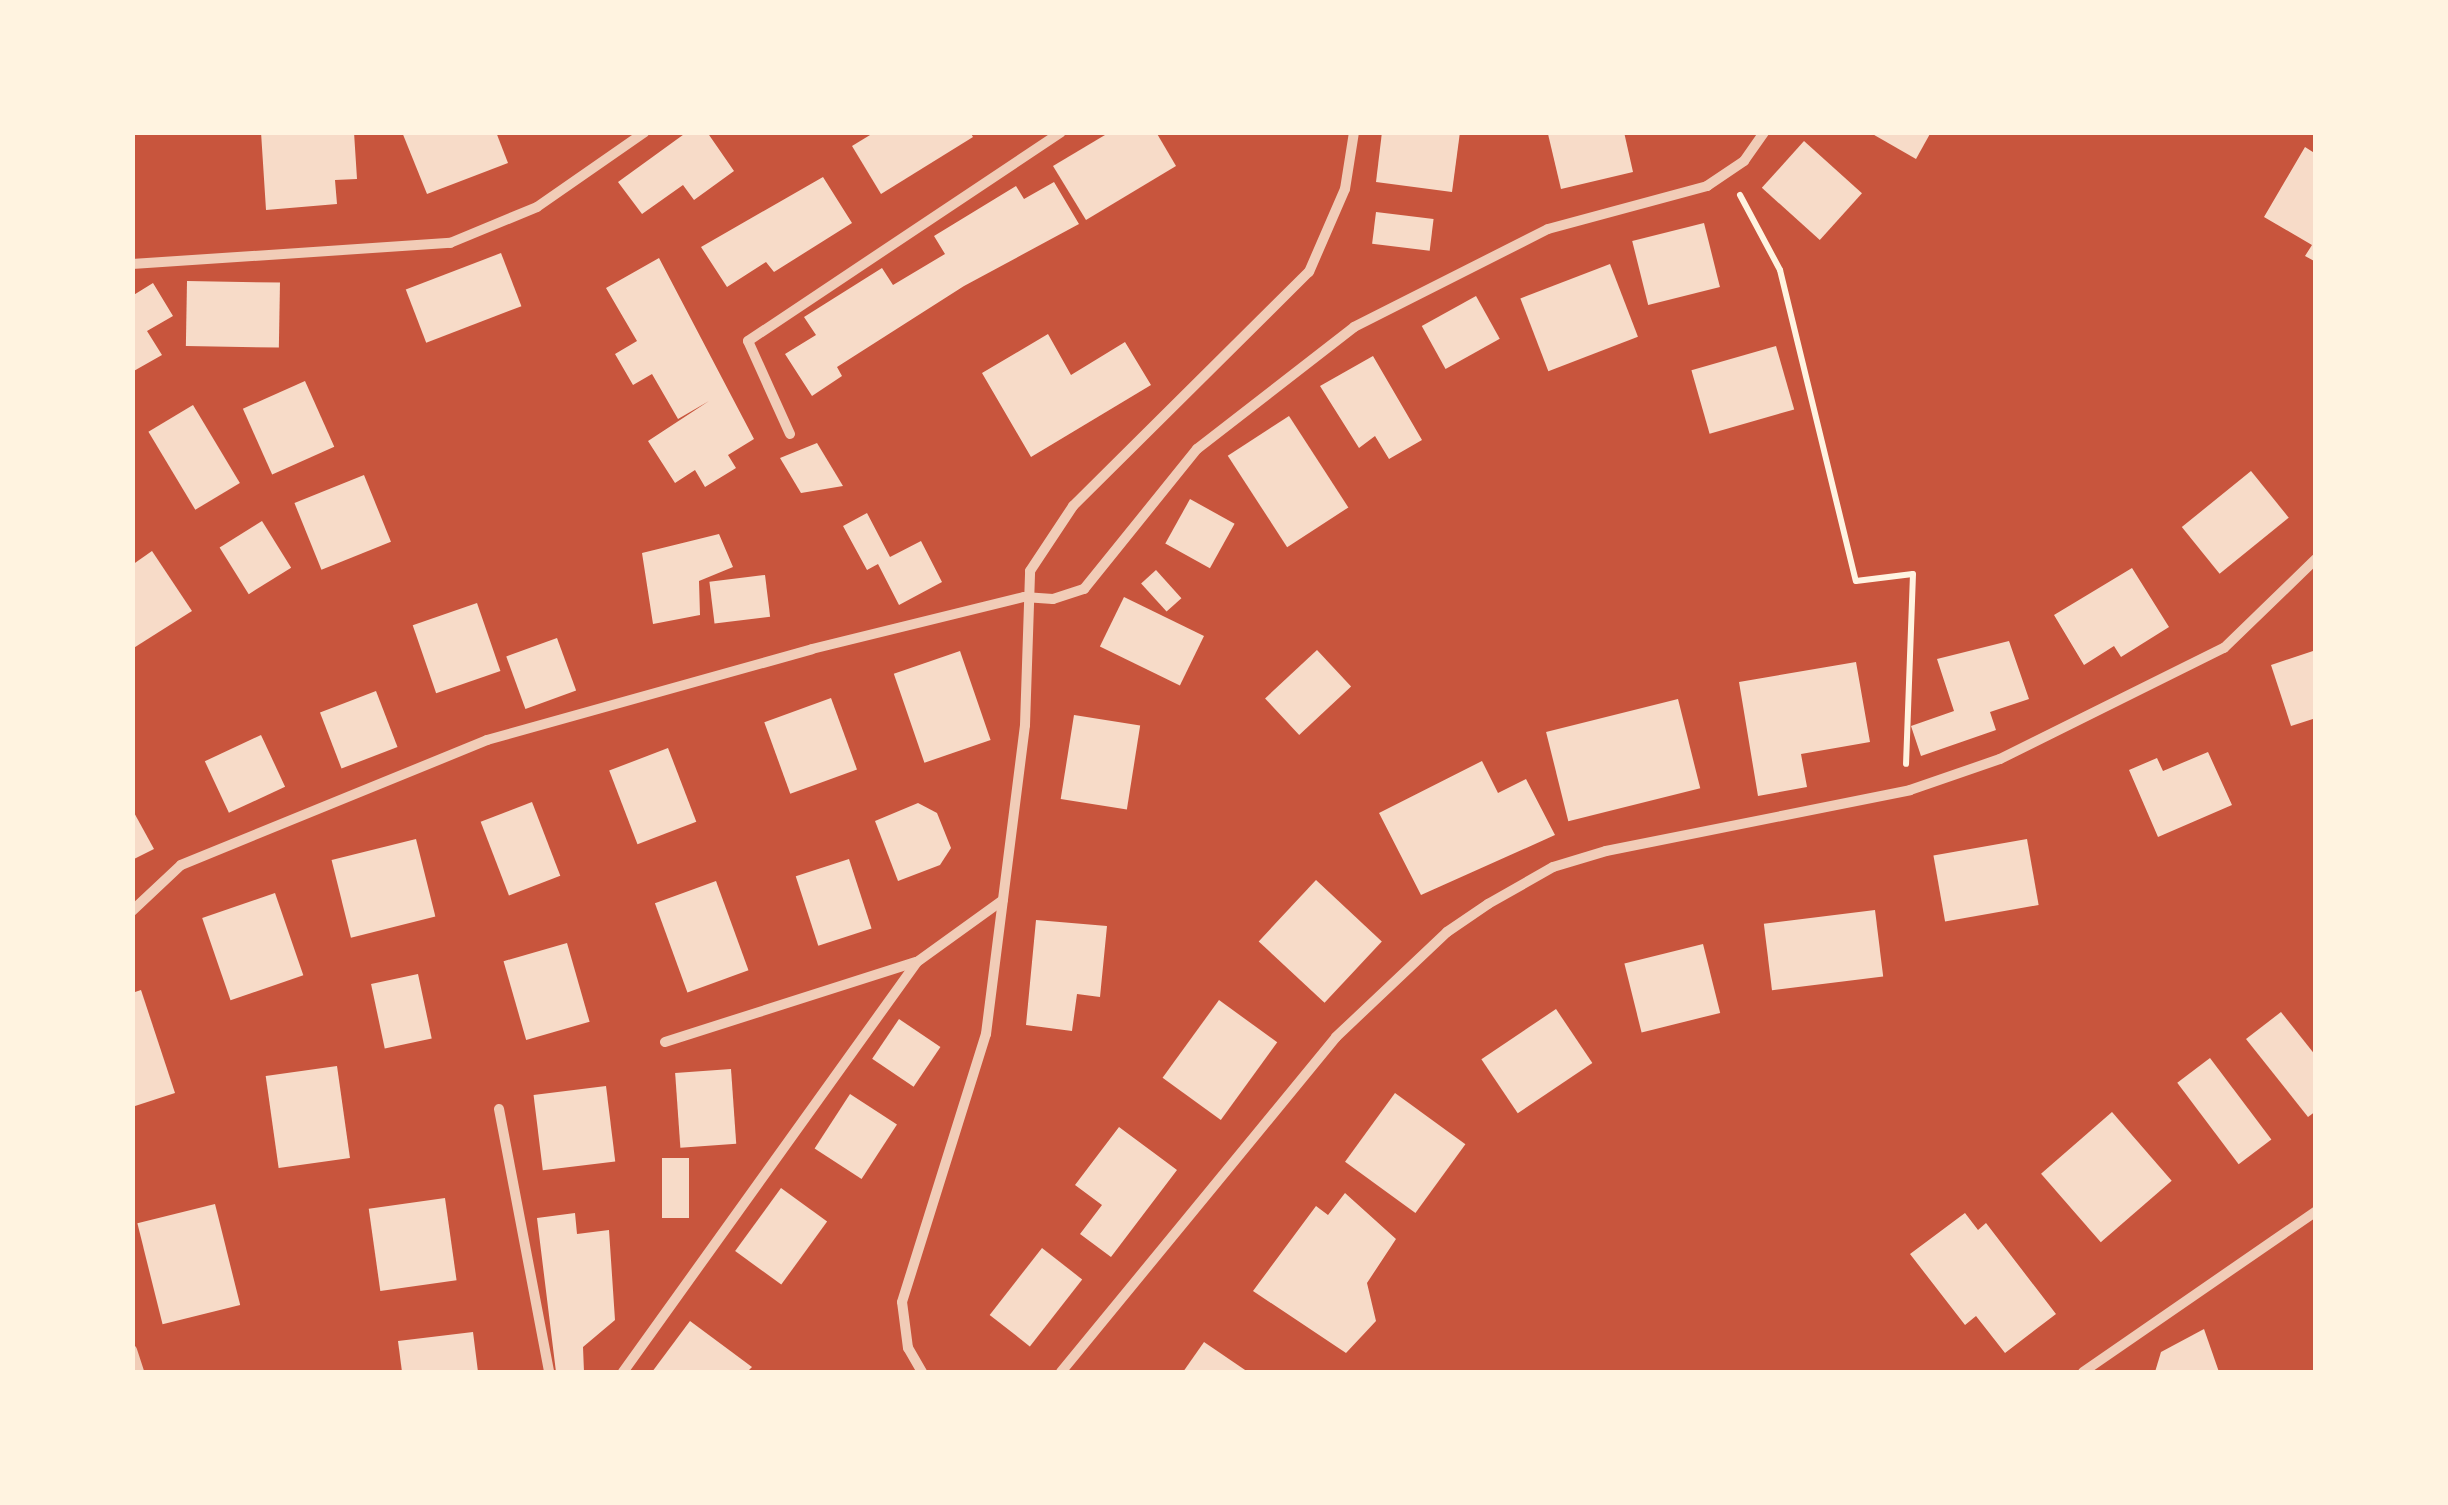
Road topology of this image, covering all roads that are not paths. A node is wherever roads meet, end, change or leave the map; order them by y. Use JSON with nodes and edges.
{"nodes":[{"id":1,"x":645,"y":132,"type":"edge"},
{"id":2,"x":1061,"y":132,"type":"edge"},
{"id":3,"x":1354,"y":132,"type":"edge"},
{"id":4,"x":1764,"y":132,"type":"edge"},
{"id":5,"x":132,"y":264,"type":"edge"},
{"id":6,"x":790,"y":434,"type":"dead end"},
{"id":7,"x":2316,"y":559,"type":"edge"},
{"id":8,"x":1024,"y":597,"type":"junction"},
{"id":9,"x":1003,"y":900,"type":"junction"},
{"id":10,"x":132,"y":911,"type":"edge"},
{"id":11,"x":917,"y":962,"type":"junction"},
{"id":12,"x":665,"y":1042,"type":"dead end"},
{"id":13,"x":499,"y":1110,"type":"dead end"},
{"id":14,"x":2316,"y":1211,"type":"edge"},
{"id":15,"x":132,"y":1350,"type":"edge"},
{"id":16,"x":139,"y":1372,"type":"edge"},
{"id":17,"x":549,"y":1372,"type":"edge"},
{"id":18,"x":624,"y":1372,"type":"edge"},
{"id":19,"x":922,"y":1372,"type":"edge"},
{"id":20,"x":1062,"y":1372,"type":"edge"},
{"id":21,"x":2083,"y":1372,"type":"edge"}],
"edges":[{"from":1,"to":5,"type":"street"},
{"from":2,"to":6,"type":"street"},
{"from":3,"to":8,"type":"street"},
{"from":4,"to":8,"type":"street"},
{"from":7,"to":20,"type":"street"},
{"from":8,"to":9,"type":"street"},
{"from":8,"to":10,"type":"street"},
{"from":9,"to":11,"type":"street"},
{"from":9,"to":19,"type":"street"},
{"from":11,"to":12,"type":"street"},
{"from":11,"to":18,"type":"street"},
{"from":13,"to":17,"type":"street"},
{"from":14,"to":21,"type":"street"},
{"from":15,"to":16,"type":"street"}]}
